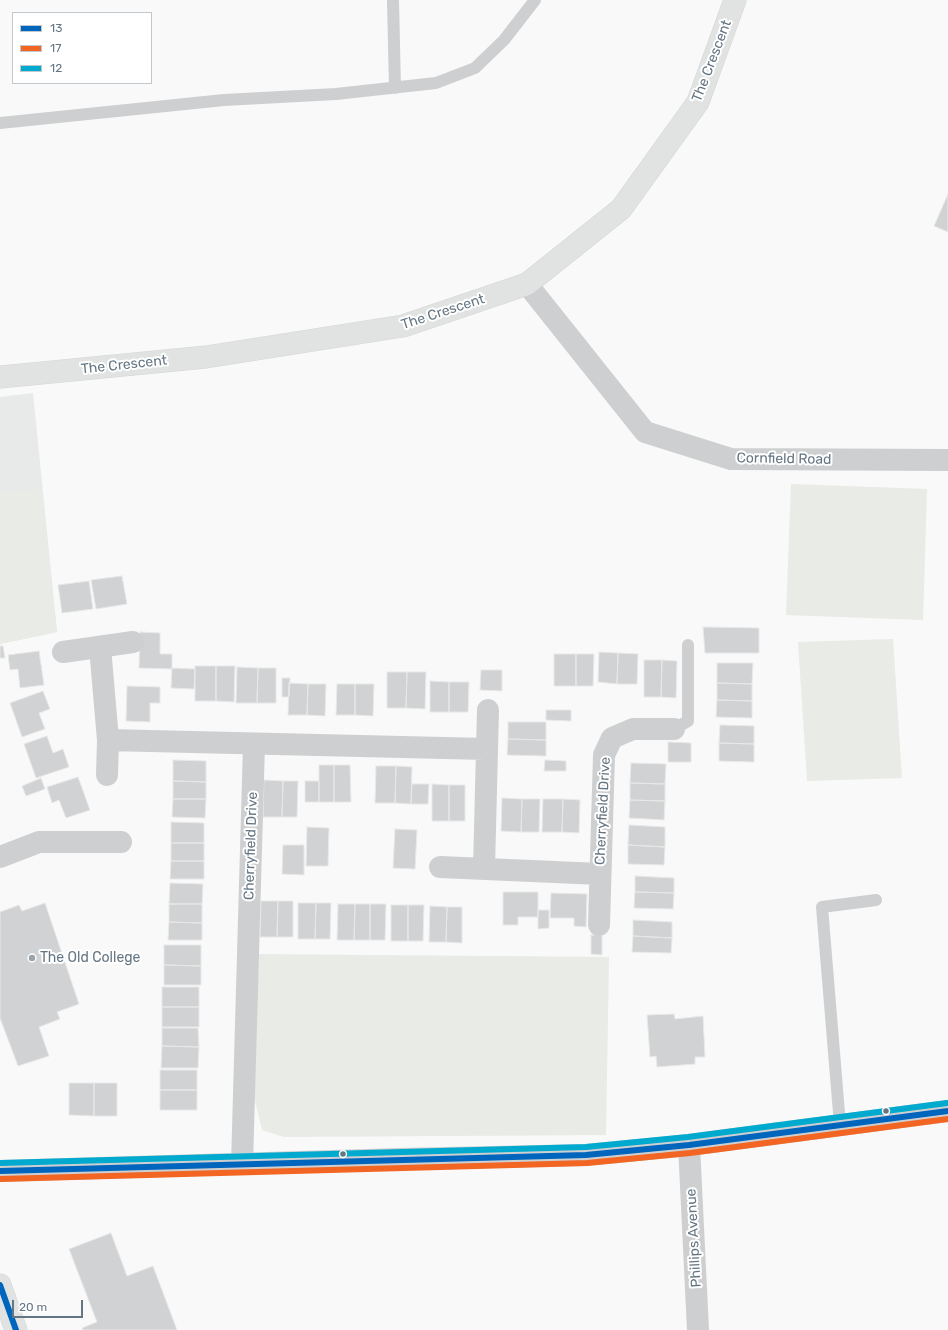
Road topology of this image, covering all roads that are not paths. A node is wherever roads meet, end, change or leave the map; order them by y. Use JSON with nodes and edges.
{"nodes":[{"id":1,"x":393,"y":0,"type":"edge"},
{"id":2,"x":535,"y":0,"type":"edge"},
{"id":3,"x":735,"y":0,"type":"edge"},
{"id":4,"x":395,"y":88,"type":"junction"},
{"id":5,"x":0,"y":123,"type":"edge"},
{"id":6,"x":527,"y":284,"type":"junction"},
{"id":7,"x":0,"y":377,"type":"edge"},
{"id":8,"x":948,"y":460,"type":"edge"},
{"id":9,"x":133,"y":642,"type":"dead end"},
{"id":10,"x":688,"y":645,"type":"dead end"},
{"id":11,"x":100,"y":647,"type":"junction"},
{"id":12,"x":63,"y":652,"type":"dead end"},
{"id":13,"x":488,"y":710,"type":"dead end"},
{"id":14,"x":674,"y":729,"type":"joint"},
{"id":15,"x":108,"y":740,"type":"junction"},
{"id":16,"x":254,"y":744,"type":"junction"},
{"id":17,"x":486,"y":749,"type":"junction"},
{"id":18,"x":107,"y":775,"type":"dead end"},
{"id":19,"x":121,"y":842,"type":"dead end"},
{"id":20,"x":0,"y":857,"type":"edge"},
{"id":21,"x":440,"y":868,"type":"dead end"},
{"id":22,"x":484,"y":868,"type":"junction"},
{"id":23,"x":600,"y":874,"type":"junction"},
{"id":24,"x":876,"y":900,"type":"dead end"},
{"id":25,"x":599,"y":925,"type":"dead end"},
{"id":26,"x":948,"y":1111,"type":"edge"},
{"id":27,"x":840,"y":1125,"type":"junction"},
{"id":28,"x":690,"y":1145,"type":"junction"},
{"id":29,"x":242,"y":1164,"type":"junction"},
{"id":30,"x":0,"y":1171,"type":"edge"},
{"id":31,"x":0,"y":1285,"type":"edge"},
{"id":32,"x":16,"y":1330,"type":"edge"},
{"id":33,"x":698,"y":1330,"type":"edge"}],
"edges":[{"from":1,"to":4,"type":"lane"},
{"from":2,"to":4,"type":"lane"},
{"from":3,"to":6,"type":"street","name":"The Crescent"},
{"from":4,"to":5,"type":"lane"},
{"from":6,"to":7,"type":"street","name":"The Crescent"},
{"from":6,"to":8,"type":"street","name":"Cornfield Road"},
{"from":9,"to":11,"type":"street"},
{"from":10,"to":14,"type":"lane","name":"Cherryfield Drive"},
{"from":11,"to":12,"type":"street"},
{"from":11,"to":15,"type":"street"},
{"from":13,"to":17,"type":"street"},
{"from":14,"to":23,"type":"street","name":"Cherryfield Drive"},
{"from":15,"to":16,"type":"street"},
{"from":15,"to":18,"type":"street"},
{"from":16,"to":17,"type":"street"},
{"from":16,"to":29,"type":"street","name":"Cherryfield Drive"},
{"from":17,"to":22,"type":"street"},
{"from":19,"to":20,"type":"street"},
{"from":21,"to":22,"type":"street","name":"Cherryfield Drive"},
{"from":22,"to":23,"type":"street","name":"Cherryfield Drive"},
{"from":23,"to":25,"type":"street","name":"Cherryfield Drive"},
{"from":24,"to":27,"type":"lane"},
{"from":26,"to":27,"type":"street"},
{"from":27,"to":28,"type":"street"},
{"from":28,"to":29,"type":"street"},
{"from":28,"to":33,"type":"street","name":"Phillips Avenue"},
{"from":29,"to":30,"type":"street"},
{"from":31,"to":32,"type":"street"}]}
